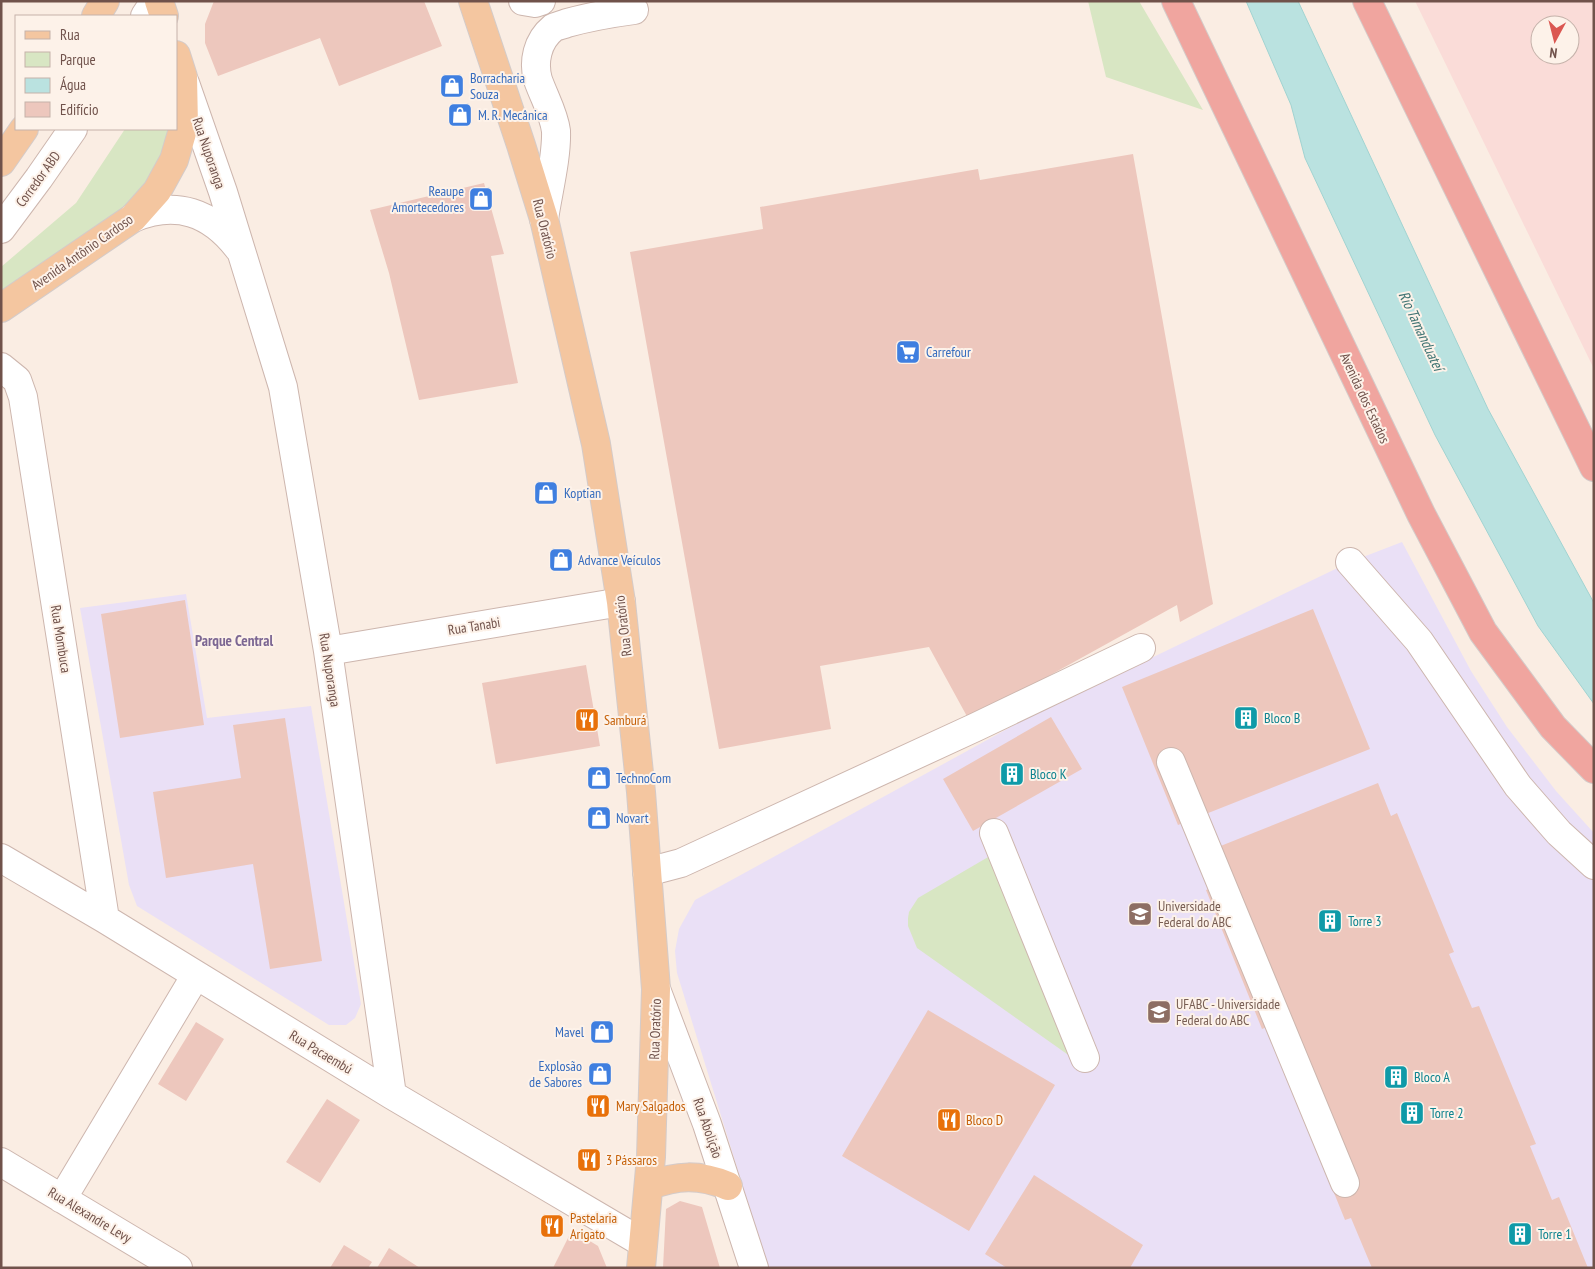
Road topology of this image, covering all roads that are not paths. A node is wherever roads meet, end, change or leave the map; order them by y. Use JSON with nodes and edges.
{"nodes":[{"id":1,"x":93,"y":1,"type":"edge"},
{"id":2,"x":105,"y":1,"type":"edge"},
{"id":3,"x":154,"y":1,"type":"edge"},
{"id":4,"x":159,"y":1,"type":"edge"},
{"id":5,"x":473,"y":1,"type":"edge"},
{"id":6,"x":523,"y":1,"type":"edge"},
{"id":7,"x":541,"y":1,"type":"edge"},
{"id":8,"x":1176,"y":1,"type":"edge"},
{"id":9,"x":1367,"y":1,"type":"edge"},
{"id":10,"x":634,"y":10,"type":"dead end"},
{"id":11,"x":95,"y":15,"type":"edge"},
{"id":12,"x":96,"y":15,"type":"edge"},
{"id":13,"x":146,"y":15,"type":"edge"},
{"id":14,"x":164,"y":15,"type":"edge"},
{"id":15,"x":180,"y":66,"type":"edge"},
{"id":16,"x":23,"y":130,"type":"edge"},
{"id":17,"x":72,"y":130,"type":"edge"},
{"id":18,"x":1,"y":162,"type":"edge"},
{"id":19,"x":133,"y":218,"type":"junction"},
{"id":20,"x":544,"y":219,"type":"junction"},
{"id":21,"x":1,"y":229,"type":"edge"},
{"id":22,"x":241,"y":251,"type":"junction"},
{"id":23,"x":1,"y":308,"type":"edge"},
{"id":24,"x":1,"y":367,"type":"edge"},
{"id":25,"x":1594,"y":467,"type":"edge"},
{"id":26,"x":1350,"y":562,"type":"dead end"},
{"id":27,"x":621,"y":602,"type":"junction"},
{"id":28,"x":1141,"y":648,"type":"dead end"},
{"id":29,"x":328,"y":651,"type":"junction"},
{"id":30,"x":1171,"y":762,"type":"dead end"},
{"id":31,"x":1594,"y":769,"type":"edge"},
{"id":32,"x":994,"y":833,"type":"dead end"},
{"id":33,"x":1,"y":858,"type":"edge"},
{"id":34,"x":1594,"y":865,"type":"edge"},
{"id":35,"x":647,"y":872,"type":"junction"},
{"id":36,"x":104,"y":919,"type":"junction"},
{"id":37,"x":196,"y":976,"type":"junction"},
{"id":38,"x":656,"y":989,"type":"junction"},
{"id":39,"x":1085,"y":1058,"type":"dead end"},
{"id":40,"x":392,"y":1095,"type":"junction"},
{"id":41,"x":1,"y":1162,"type":"edge"},
{"id":42,"x":1345,"y":1183,"type":"dead end"},
{"id":43,"x":649,"y":1186,"type":"junction"},
{"id":44,"x":728,"y":1186,"type":"junction"},
{"id":45,"x":62,"y":1199,"type":"junction"},
{"id":46,"x":642,"y":1255,"type":"edge"},
{"id":47,"x":178,"y":1268,"type":"edge"},
{"id":48,"x":754,"y":1268,"type":"edge"}],
"edges":[{"from":1,"to":11,"type":"main road"},
{"from":2,"to":12,"type":"main road"},
{"from":3,"to":13,"type":"street"},
{"from":4,"to":14,"type":"main road"},
{"from":5,"to":20,"type":"main road","name":"Rua Oratório"},
{"from":6,"to":7,"type":"street"},
{"from":8,"to":31,"type":"highway","name":"Avenida dos Estados"},
{"from":9,"to":25,"type":"highway"},
{"from":10,"to":20,"type":"street"},
{"from":15,"to":19,"type":"main road","name":"Avenida Antônio Cardoso"},
{"from":15,"to":22,"type":"street","name":"Rua Nuporanga"},
{"from":16,"to":18,"type":"main road"},
{"from":17,"to":21,"type":"street","name":"Corredor ABD"},
{"from":19,"to":22,"type":"street","name":"Rua Nuporanga"},
{"from":19,"to":23,"type":"main road","name":"Avenida Antônio Cardoso"},
{"from":20,"to":27,"type":"main road","name":"Rua Oratório"},
{"from":22,"to":29,"type":"street","name":"Rua Nuporanga"},
{"from":24,"to":36,"type":"street","name":"Rua Mombuca"},
{"from":26,"to":34,"type":"street"},
{"from":27,"to":29,"type":"street","name":"Rua Tanabi"},
{"from":27,"to":35,"type":"main road","name":"Rua Oratório"},
{"from":28,"to":35,"type":"street"},
{"from":29,"to":40,"type":"street","name":"Rua Nuporanga"},
{"from":30,"to":42,"type":"street"},
{"from":32,"to":39,"type":"street"},
{"from":33,"to":36,"type":"street","name":"Rua Pacaembú"},
{"from":35,"to":38,"type":"main road","name":"Rua Oratório"},
{"from":36,"to":37,"type":"street","name":"Rua Pacaembú"},
{"from":37,"to":40,"type":"street","name":"Rua Pacaembú"},
{"from":37,"to":45,"type":"street"},
{"from":38,"to":43,"type":"main road","name":"Rua Oratório"},
{"from":38,"to":44,"type":"street","name":"Rua Abolição"},
{"from":40,"to":46,"type":"street","name":"Rua Pacaembú"},
{"from":41,"to":45,"type":"street","name":"Rua Alexandre Levy"},
{"from":43,"to":44,"type":"main road"},
{"from":43,"to":46,"type":"main road","name":"Rua Oratório"},
{"from":44,"to":48,"type":"street","name":"Rua Abolição"},
{"from":45,"to":47,"type":"street","name":"Rua Alexandre Levy"}]}
